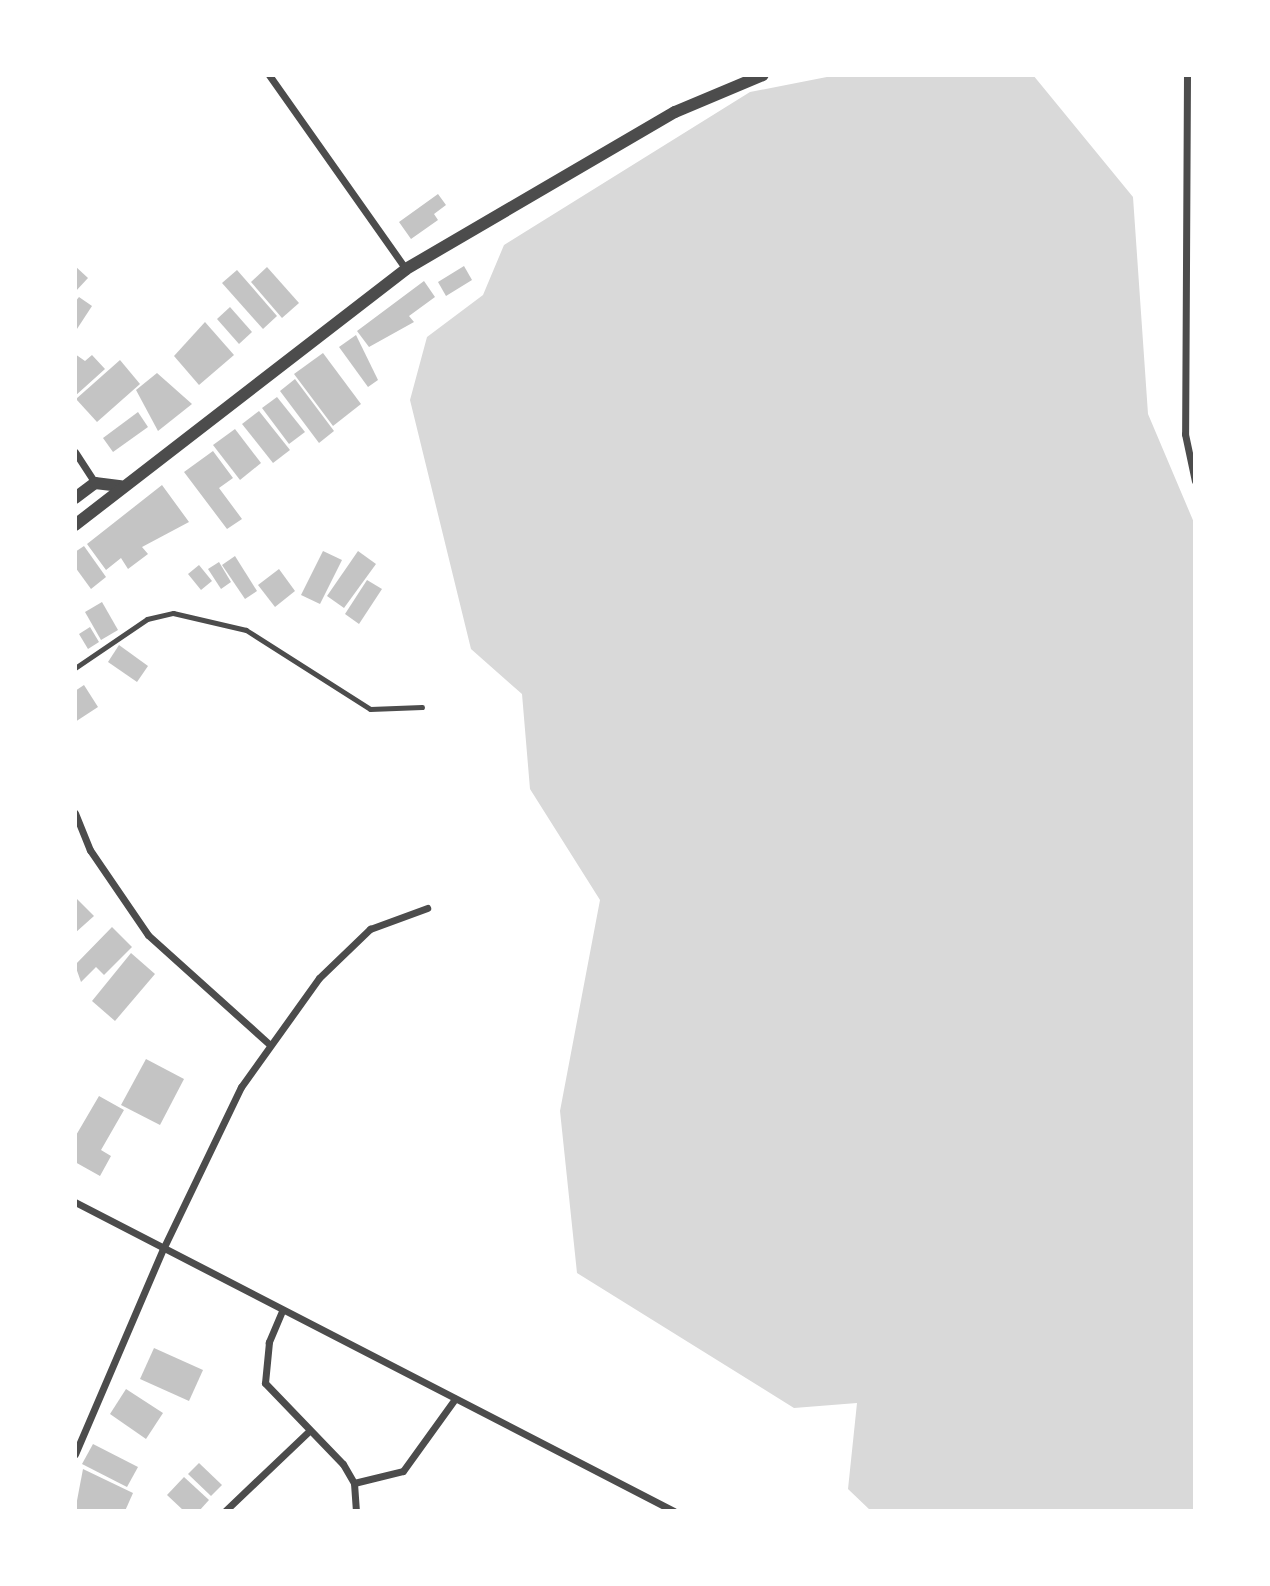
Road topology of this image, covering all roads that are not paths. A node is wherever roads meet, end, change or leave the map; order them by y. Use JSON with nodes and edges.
{"nodes":[{"id":1,"x":269,"y":75,"type":"edge"},
{"id":2,"x":763,"y":75,"type":"edge"},
{"id":3,"x":1187,"y":75,"type":"edge"},
{"id":4,"x":1192,"y":187,"type":"edge"},
{"id":5,"x":406,"y":270,"type":"junction"},
{"id":6,"x":75,"y":452,"type":"edge"},
{"id":7,"x":1195,"y":481,"type":"edge"},
{"id":8,"x":95,"y":483,"type":"junction"},
{"id":9,"x":121,"y":486,"type":"junction"},
{"id":10,"x":75,"y":498,"type":"edge"},
{"id":11,"x":75,"y":525,"type":"edge"},
{"id":12,"x":75,"y":668,"type":"edge"},
{"id":13,"x":422,"y":707,"type":"dead end"},
{"id":14,"x":75,"y":813,"type":"edge"},
{"id":15,"x":427,"y":908,"type":"dead end"},
{"id":16,"x":270,"y":1045,"type":"junction"},
{"id":17,"x":75,"y":1202,"type":"edge"},
{"id":18,"x":163,"y":1249,"type":"junction"},
{"id":19,"x":282,"y":1311,"type":"junction"},
{"id":20,"x":455,"y":1399,"type":"junction"},
{"id":21,"x":307,"y":1432,"type":"junction"},
{"id":22,"x":75,"y":1454,"type":"edge"},
{"id":23,"x":354,"y":1483,"type":"junction"},
{"id":24,"x":225,"y":1511,"type":"edge"},
{"id":25,"x":356,"y":1511,"type":"edge"},
{"id":26,"x":674,"y":1511,"type":"edge"}],
"edges":[{"from":1,"to":5,"type":"street"},
{"from":2,"to":5,"type":"street"},
{"from":3,"to":4,"type":"street"},
{"from":4,"to":7,"type":"street"},
{"from":5,"to":9,"type":"street"},
{"from":6,"to":8,"type":"street"},
{"from":8,"to":9,"type":"street"},
{"from":8,"to":10,"type":"street"},
{"from":9,"to":11,"type":"street"},
{"from":12,"to":13,"type":"lane"},
{"from":14,"to":16,"type":"street"},
{"from":15,"to":16,"type":"street"},
{"from":16,"to":18,"type":"street"},
{"from":17,"to":18,"type":"street"},
{"from":18,"to":19,"type":"street"},
{"from":18,"to":22,"type":"street"},
{"from":19,"to":20,"type":"street"},
{"from":19,"to":21,"type":"street"},
{"from":20,"to":23,"type":"street"},
{"from":20,"to":26,"type":"street"},
{"from":21,"to":23,"type":"street"},
{"from":21,"to":24,"type":"street"},
{"from":23,"to":25,"type":"street"}]}
